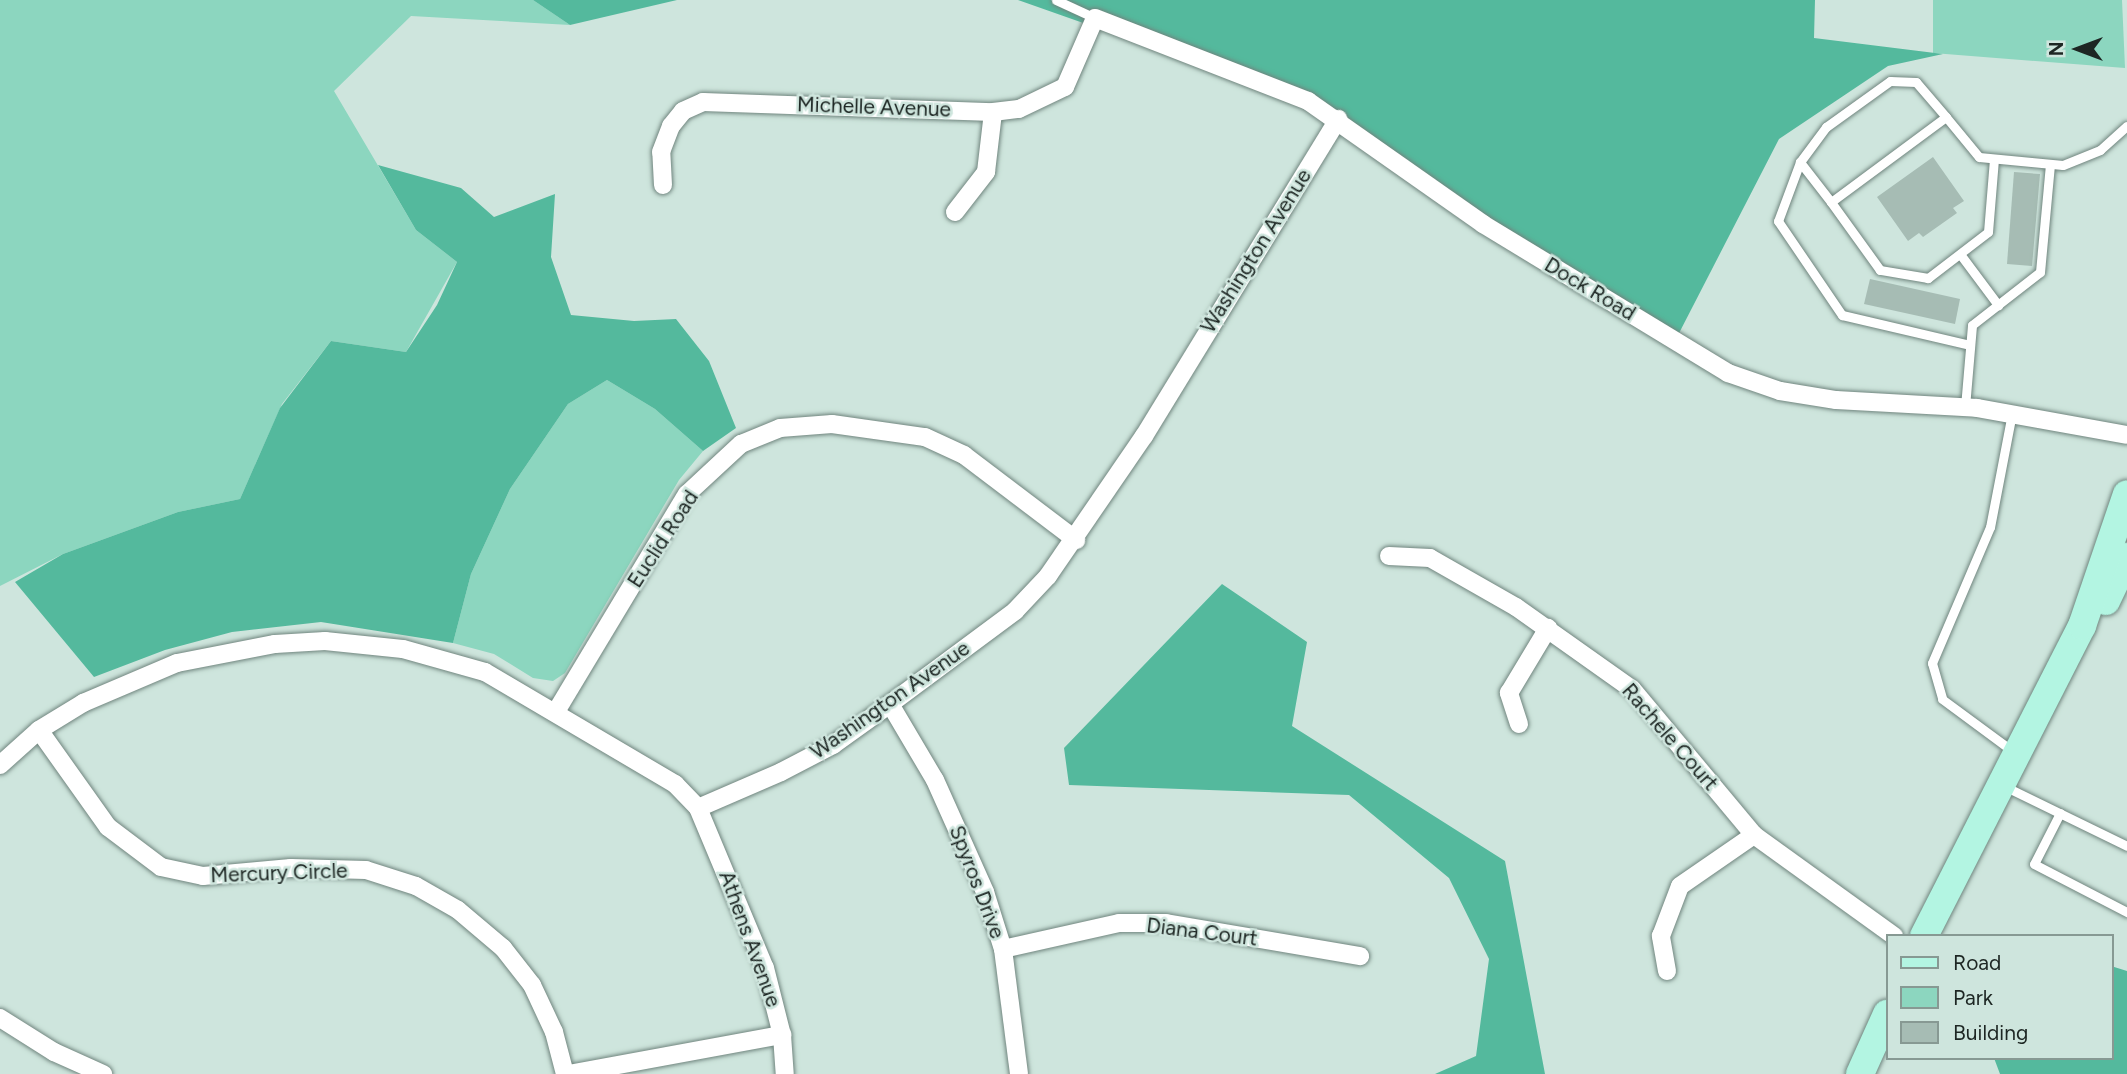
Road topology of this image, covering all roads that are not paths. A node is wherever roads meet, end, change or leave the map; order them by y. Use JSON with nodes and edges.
{"nodes":[{"id":1,"x":1056,"y":0,"type":"edge"},
{"id":2,"x":1095,"y":18,"type":"junction"},
{"id":3,"x":993,"y":112,"type":"junction"},
{"id":4,"x":1946,"y":117,"type":"junction"},
{"id":5,"x":1338,"y":119,"type":"junction"},
{"id":6,"x":2127,"y":127,"type":"edge"},
{"id":7,"x":1994,"y":159,"type":"junction"},
{"id":8,"x":1800,"y":162,"type":"junction"},
{"id":9,"x":2050,"y":164,"type":"junction"},
{"id":10,"x":663,"y":185,"type":"dead end"},
{"id":11,"x":1831,"y":202,"type":"junction"},
{"id":12,"x":955,"y":212,"type":"dead end"},
{"id":13,"x":1960,"y":254,"type":"junction"},
{"id":14,"x":1998,"y":304,"type":"junction"},
{"id":15,"x":1970,"y":345,"type":"junction"},
{"id":16,"x":1965,"y":407,"type":"junction"},
{"id":17,"x":2012,"y":413,"type":"junction"},
{"id":18,"x":2127,"y":435,"type":"edge"},
{"id":19,"x":2127,"y":494,"type":"edge"},
{"id":20,"x":1076,"y":540,"type":"junction"},
{"id":21,"x":1389,"y":556,"type":"dead end"},
{"id":22,"x":2127,"y":557,"type":"edge"},
{"id":23,"x":2082,"y":626,"type":"junction"},
{"id":24,"x":1548,"y":628,"type":"junction"},
{"id":25,"x":890,"y":704,"type":"junction"},
{"id":26,"x":557,"y":710,"type":"junction"},
{"id":27,"x":1519,"y":724,"type":"dead end"},
{"id":28,"x":39,"y":730,"type":"junction"},
{"id":29,"x":2018,"y":755,"type":"junction"},
{"id":30,"x":0,"y":765,"type":"edge"},
{"id":31,"x":2002,"y":785,"type":"junction"},
{"id":32,"x":698,"y":807,"type":"junction"},
{"id":33,"x":2060,"y":813,"type":"junction"},
{"id":34,"x":1754,"y":835,"type":"junction"},
{"id":35,"x":2127,"y":846,"type":"edge"},
{"id":36,"x":2127,"y":912,"type":"edge"},
{"id":37,"x":1891,"y":934,"type":"edge"},
{"id":38,"x":1925,"y":934,"type":"edge"},
{"id":39,"x":1003,"y":949,"type":"junction"},
{"id":40,"x":1360,"y":956,"type":"dead end"},
{"id":41,"x":1667,"y":971,"type":"dead end"},
{"id":42,"x":0,"y":1018,"type":"edge"},
{"id":43,"x":1885,"y":1018,"type":"edge"},
{"id":44,"x":782,"y":1035,"type":"junction"},
{"id":45,"x":103,"y":1074,"type":"edge"},
{"id":46,"x":567,"y":1074,"type":"edge"},
{"id":47,"x":785,"y":1074,"type":"edge"},
{"id":48,"x":1019,"y":1074,"type":"edge"},
{"id":49,"x":1860,"y":1074,"type":"edge"}],
"edges":[{"from":1,"to":2,"type":"lane"},
{"from":2,"to":3,"type":"street","name":"Michelle Avenue"},
{"from":2,"to":5,"type":"street","name":"Dock Road"},
{"from":3,"to":10,"type":"street","name":"Michelle Avenue"},
{"from":3,"to":12,"type":"street"},
{"from":4,"to":7,"type":"lane"},
{"from":4,"to":8,"type":"lane"},
{"from":4,"to":11,"type":"lane"},
{"from":5,"to":16,"type":"street","name":"Dock Road"},
{"from":5,"to":20,"type":"street","name":"Washington Avenue"},
{"from":6,"to":9,"type":"lane"},
{"from":7,"to":9,"type":"lane"},
{"from":7,"to":13,"type":"lane"},
{"from":8,"to":11,"type":"lane"},
{"from":8,"to":15,"type":"lane"},
{"from":9,"to":14,"type":"lane"},
{"from":11,"to":13,"type":"lane"},
{"from":13,"to":14,"type":"lane"},
{"from":14,"to":15,"type":"lane"},
{"from":15,"to":16,"type":"lane"},
{"from":16,"to":17,"type":"street","name":"Dock Road"},
{"from":17,"to":18,"type":"street","name":"Dock Road"},
{"from":17,"to":29,"type":"lane"},
{"from":19,"to":23,"type":"main road"},
{"from":20,"to":25,"type":"street","name":"Washington Avenue"},
{"from":20,"to":26,"type":"street","name":"Euclid Road"},
{"from":21,"to":24,"type":"street","name":"Rachele Court"},
{"from":22,"to":23,"type":"main road"},
{"from":23,"to":29,"type":"main road"},
{"from":24,"to":27,"type":"street"},
{"from":24,"to":34,"type":"street","name":"Rachele Court"},
{"from":25,"to":32,"type":"street","name":"Washington Avenue"},
{"from":25,"to":39,"type":"street","name":"Spyros Drive"},
{"from":26,"to":28,"type":"street"},
{"from":26,"to":32,"type":"street"},
{"from":28,"to":30,"type":"street"},
{"from":28,"to":46,"type":"street","name":"Mercury Circle"},
{"from":29,"to":31,"type":"main road"},
{"from":31,"to":33,"type":"lane"},
{"from":31,"to":38,"type":"main road"},
{"from":32,"to":44,"type":"street","name":"Athens Avenue"},
{"from":33,"to":35,"type":"lane"},
{"from":33,"to":36,"type":"lane"},
{"from":34,"to":37,"type":"street","name":"Rachele Court"},
{"from":34,"to":41,"type":"street"},
{"from":39,"to":40,"type":"street","name":"Diana Court"},
{"from":39,"to":48,"type":"street","name":"Spyros Drive"},
{"from":42,"to":45,"type":"street"},
{"from":43,"to":49,"type":"main road"},
{"from":44,"to":46,"type":"street"},
{"from":44,"to":47,"type":"street","name":"Athens Avenue"}]}
